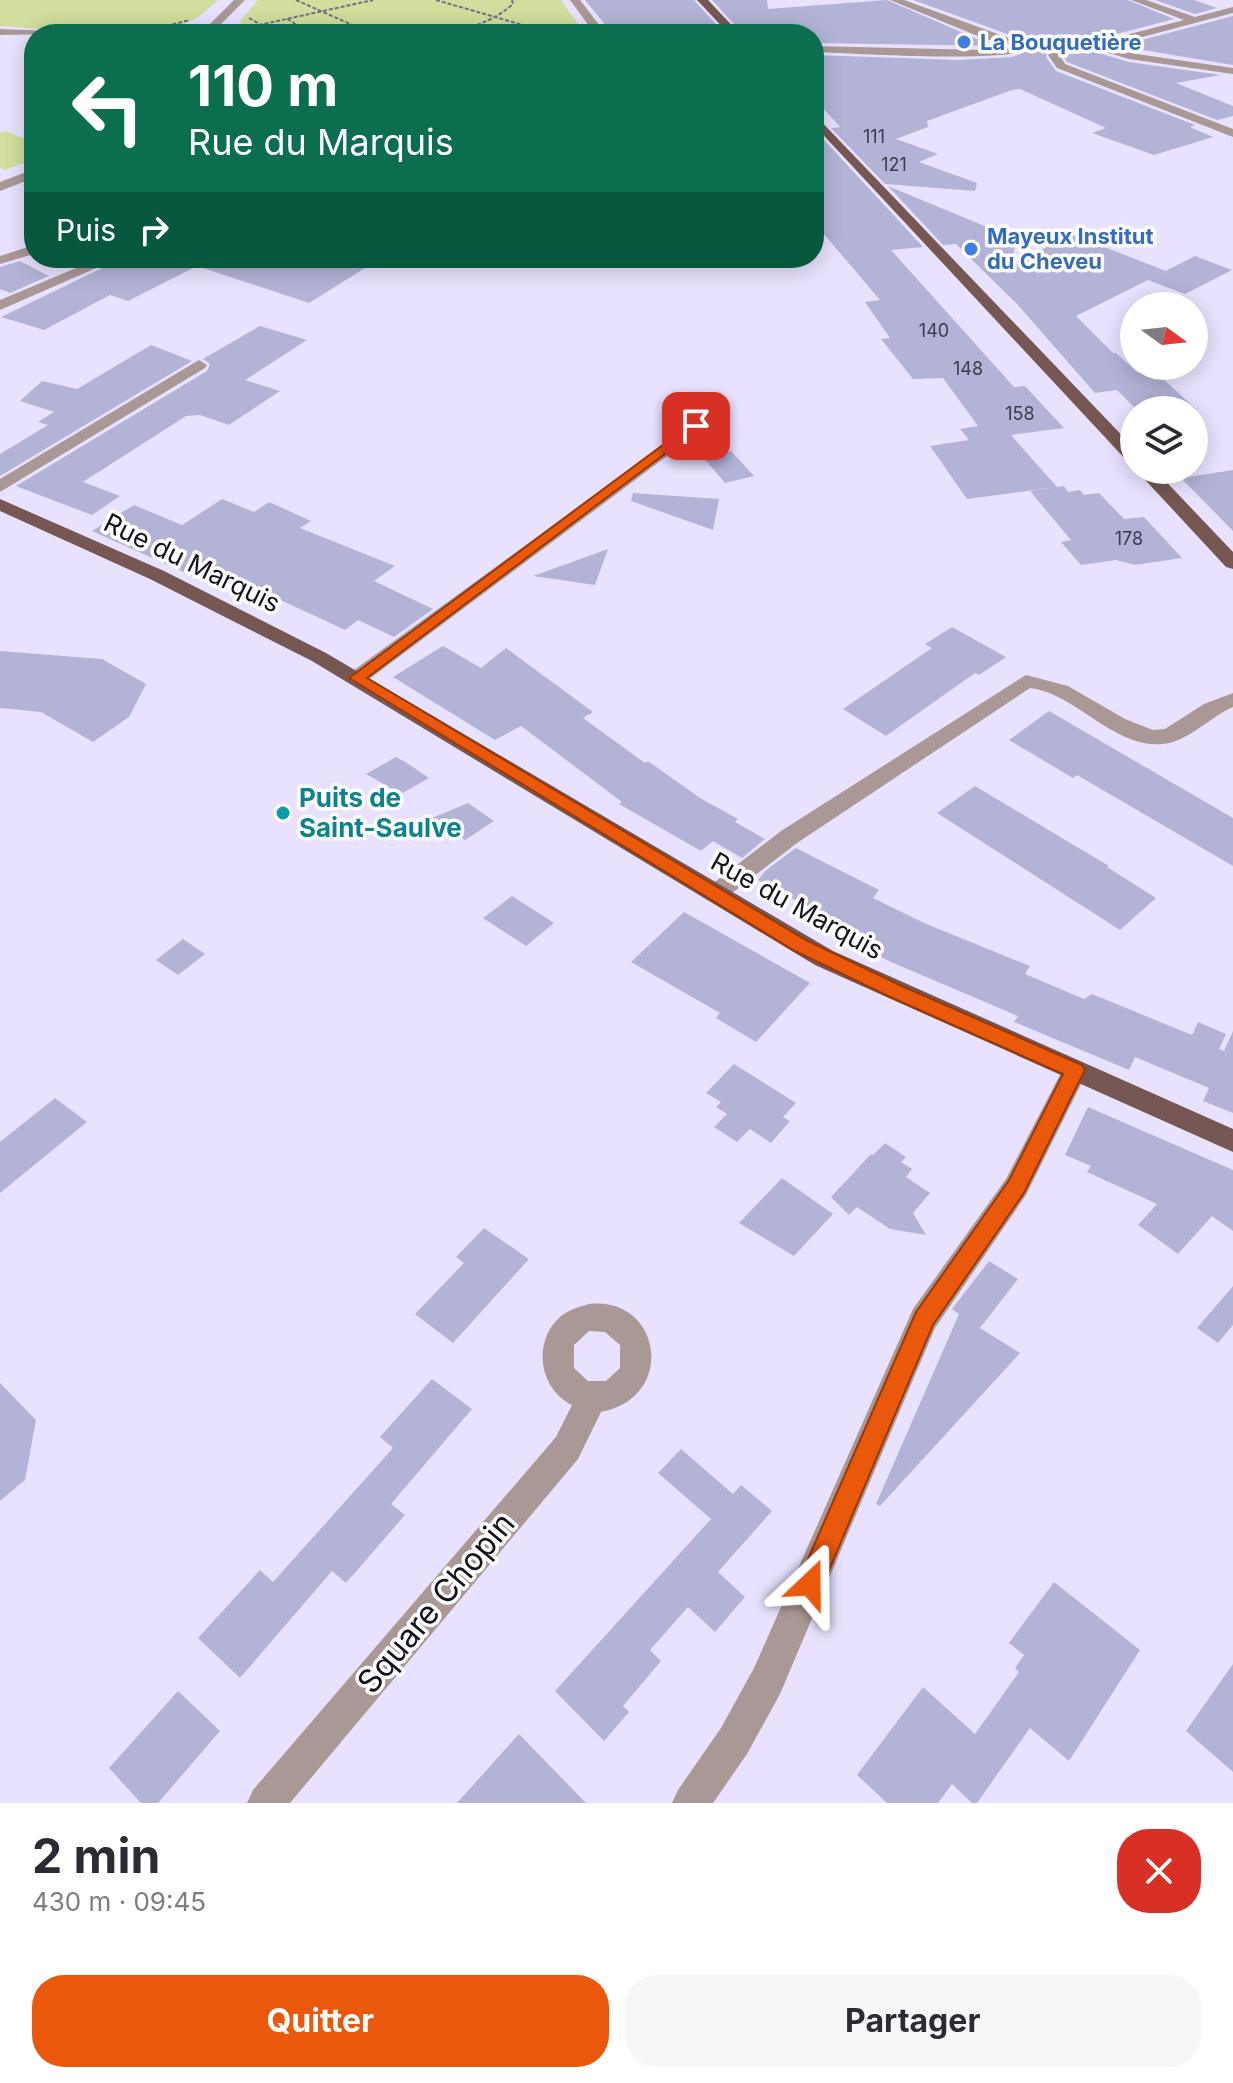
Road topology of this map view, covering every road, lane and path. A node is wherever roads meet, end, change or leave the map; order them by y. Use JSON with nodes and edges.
{"nodes":[{"id":1,"x":240,"y":0,"type":"edge"},
{"id":2,"x":296,"y":0,"type":"edge"},
{"id":3,"x":373,"y":0,"type":"edge"},
{"id":4,"x":436,"y":0,"type":"edge"},
{"id":5,"x":512,"y":0,"type":"edge"},
{"id":6,"x":575,"y":0,"type":"edge"},
{"id":7,"x":702,"y":0,"type":"edge"},
{"id":8,"x":895,"y":0,"type":"edge"},
{"id":9,"x":1136,"y":0,"type":"edge"},
{"id":10,"x":1233,"y":10,"type":"edge"},
{"id":11,"x":319,"y":11,"type":"junction"},
{"id":12,"x":196,"y":14,"type":"dead end"},
{"id":13,"x":240,"y":14,"type":"dead end"},
{"id":14,"x":499,"y":18,"type":"junction"},
{"id":15,"x":286,"y":19,"type":"junction"},
{"id":16,"x":1195,"y":20,"type":"junction"},
{"id":17,"x":174,"y":24,"type":"edge"},
{"id":18,"x":215,"y":24,"type":"edge"},
{"id":19,"x":257,"y":24,"type":"edge"},
{"id":20,"x":264,"y":24,"type":"edge"},
{"id":21,"x":295,"y":24,"type":"edge"},
{"id":22,"x":350,"y":24,"type":"edge"},
{"id":23,"x":482,"y":24,"type":"edge"},
{"id":24,"x":517,"y":24,"type":"edge"},
{"id":25,"x":593,"y":24,"type":"edge"},
{"id":26,"x":725,"y":24,"type":"edge"},
{"id":27,"x":0,"y":32,"type":"edge"},
{"id":28,"x":24,"y":33,"type":"edge"},
{"id":29,"x":1095,"y":46,"type":"junction"},
{"id":30,"x":824,"y":49,"type":"edge"},
{"id":31,"x":1038,"y":49,"type":"junction"},
{"id":32,"x":1233,"y":71,"type":"edge"},
{"id":33,"x":824,"y":129,"type":"edge"},
{"id":34,"x":1233,"y":133,"type":"edge"},
{"id":35,"x":24,"y":252,"type":"edge"},
{"id":36,"x":1,"y":260,"type":"edge"},
{"id":37,"x":88,"y":268,"type":"edge"},
{"id":38,"x":0,"y":305,"type":"edge"},
{"id":39,"x":199,"y":365,"type":"dead end"},
{"id":40,"x":696,"y":426,"type":"dead end"},
{"id":41,"x":1120,"y":443,"type":"edge"},
{"id":42,"x":1158,"y":484,"type":"edge"},
{"id":43,"x":0,"y":487,"type":"edge"},
{"id":44,"x":0,"y":504,"type":"edge"},
{"id":45,"x":1233,"y":563,"type":"edge"},
{"id":46,"x":357,"y":678,"type":"junction"},
{"id":47,"x":1233,"y":700,"type":"edge"},
{"id":48,"x":715,"y":894,"type":"junction"},
{"id":49,"x":1075,"y":1070,"type":"junction"},
{"id":50,"x":1233,"y":1141,"type":"edge"},
{"id":51,"x":591,"y":1395,"type":"dead end"},
{"id":52,"x":266,"y":1803,"type":"edge"},
{"id":53,"x":691,"y":1803,"type":"edge"}],
"edges":[{"from":1,"to":18,"type":"street"},
{"from":2,"to":11,"type":"path"},
{"from":3,"to":11,"type":"path"},
{"from":4,"to":14,"type":"path"},
{"from":5,"to":14,"type":"path"},
{"from":6,"to":25,"type":"street"},
{"from":7,"to":26,"type":"main road"},
{"from":8,"to":31,"type":"street"},
{"from":9,"to":16,"type":"street"},
{"from":10,"to":16,"type":"street"},
{"from":11,"to":15,"type":"path"},
{"from":11,"to":22,"type":"path"},
{"from":12,"to":17,"type":"path"},
{"from":13,"to":19,"type":"path"},
{"from":14,"to":23,"type":"path"},
{"from":14,"to":24,"type":"path"},
{"from":15,"to":20,"type":"path"},
{"from":15,"to":21,"type":"path"},
{"from":16,"to":29,"type":"street"},
{"from":27,"to":28,"type":"street"},
{"from":29,"to":31,"type":"street"},
{"from":29,"to":32,"type":"street"},
{"from":30,"to":31,"type":"street"},
{"from":31,"to":34,"type":"street"},
{"from":33,"to":41,"type":"main road"},
{"from":35,"to":36,"type":"street"},
{"from":37,"to":38,"type":"street"},
{"from":39,"to":43,"type":"street"},
{"from":40,"to":46,"type":"street"},
{"from":42,"to":45,"type":"main road"},
{"from":44,"to":46,"type":"main road","name":"Rue du Marquis"},
{"from":46,"to":48,"type":"main road","name":"Rue du Marquis"},
{"from":47,"to":48,"type":"street"},
{"from":48,"to":49,"type":"main road","name":"Rue du Marquis"},
{"from":49,"to":50,"type":"main road","name":"Rue du Marquis"},
{"from":49,"to":53,"type":"street"},
{"from":51,"to":52,"type":"street","name":"Square Chopin"}]}
